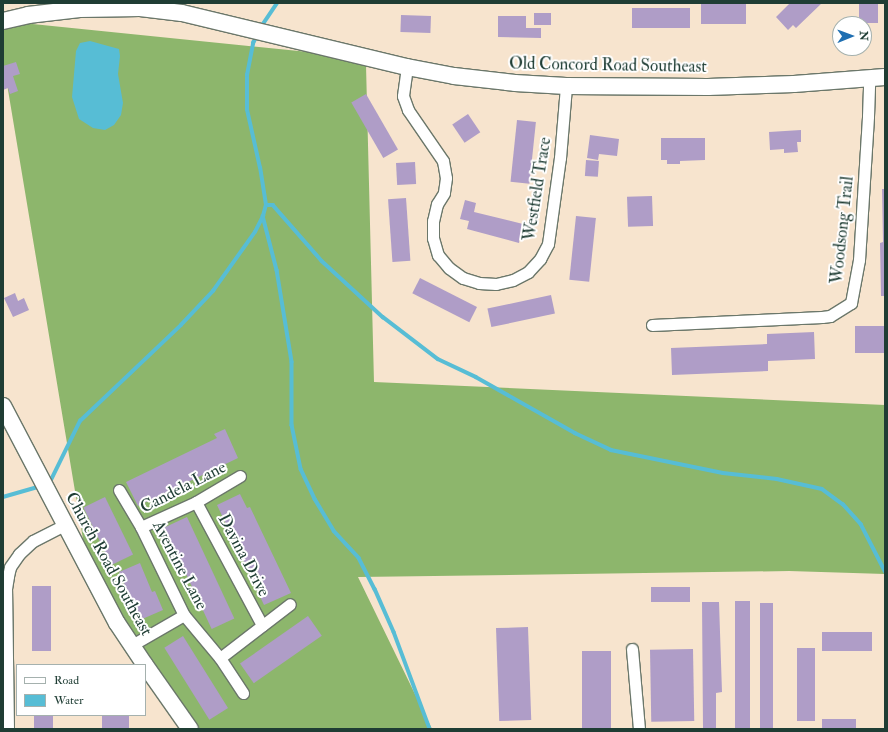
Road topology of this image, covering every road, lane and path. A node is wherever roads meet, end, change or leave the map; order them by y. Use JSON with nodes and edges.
{"nodes":[{"id":1,"x":3,"y":21,"type":"edge"},
{"id":2,"x":407,"y":67,"type":"junction"},
{"id":3,"x":885,"y":76,"type":"edge"},
{"id":4,"x":869,"y":78,"type":"junction"},
{"id":5,"x":566,"y":86,"type":"junction"},
{"id":6,"x":652,"y":325,"type":"dead end"},
{"id":7,"x":3,"y":406,"type":"edge"},
{"id":8,"x":240,"y":476,"type":"dead end"},
{"id":9,"x":119,"y":490,"type":"dead end"},
{"id":10,"x":196,"y":502,"type":"junction"},
{"id":11,"x":65,"y":525,"type":"junction"},
{"id":12,"x":141,"y":528,"type":"junction"},
{"id":13,"x":290,"y":604,"type":"dead end"},
{"id":14,"x":5,"y":611,"type":"edge"},
{"id":15,"x":184,"y":615,"type":"junction"},
{"id":16,"x":262,"y":624,"type":"junction"},
{"id":17,"x":132,"y":645,"type":"junction"},
{"id":18,"x":632,"y":649,"type":"dead end"},
{"id":19,"x":220,"y":658,"type":"junction"},
{"id":20,"x":144,"y":664,"type":"edge"},
{"id":21,"x":146,"y":666,"type":"edge"},
{"id":22,"x":243,"y":693,"type":"dead end"},
{"id":23,"x":8,"y":729,"type":"edge"},
{"id":24,"x":190,"y":729,"type":"edge"},
{"id":25,"x":639,"y":729,"type":"edge"}],
"edges":[{"from":1,"to":2,"type":"street","name":"Old Concord Road Southeast"},
{"from":2,"to":5,"type":"street","name":"Old Concord Road Southeast"},
{"from":2,"to":5,"type":"street","name":"Westfield Trace"},
{"from":3,"to":4,"type":"street","name":"Old Concord Road Southeast"},
{"from":4,"to":5,"type":"street","name":"Old Concord Road Southeast"},
{"from":4,"to":6,"type":"street","name":"Woodsong Trail"},
{"from":7,"to":11,"type":"street","name":"Church Road Southeast"},
{"from":8,"to":10,"type":"street","name":"Candela Lane"},
{"from":9,"to":12,"type":"street","name":"Aventine Lane"},
{"from":10,"to":12,"type":"street","name":"Candela Lane"},
{"from":10,"to":16,"type":"street","name":"Davina Drive"},
{"from":11,"to":14,"type":"street"},
{"from":11,"to":17,"type":"street","name":"Church Road Southeast"},
{"from":12,"to":15,"type":"street","name":"Aventine Lane"},
{"from":13,"to":16,"type":"street"},
{"from":14,"to":23,"type":"street"},
{"from":15,"to":17,"type":"street"},
{"from":15,"to":19,"type":"street","name":"Aventine Lane"},
{"from":16,"to":19,"type":"street"},
{"from":17,"to":20,"type":"street","name":"Church Road Southeast"},
{"from":18,"to":25,"type":"street"},
{"from":19,"to":22,"type":"street","name":"Aventine Lane"},
{"from":21,"to":24,"type":"street","name":"Church Road Southeast"}]}
